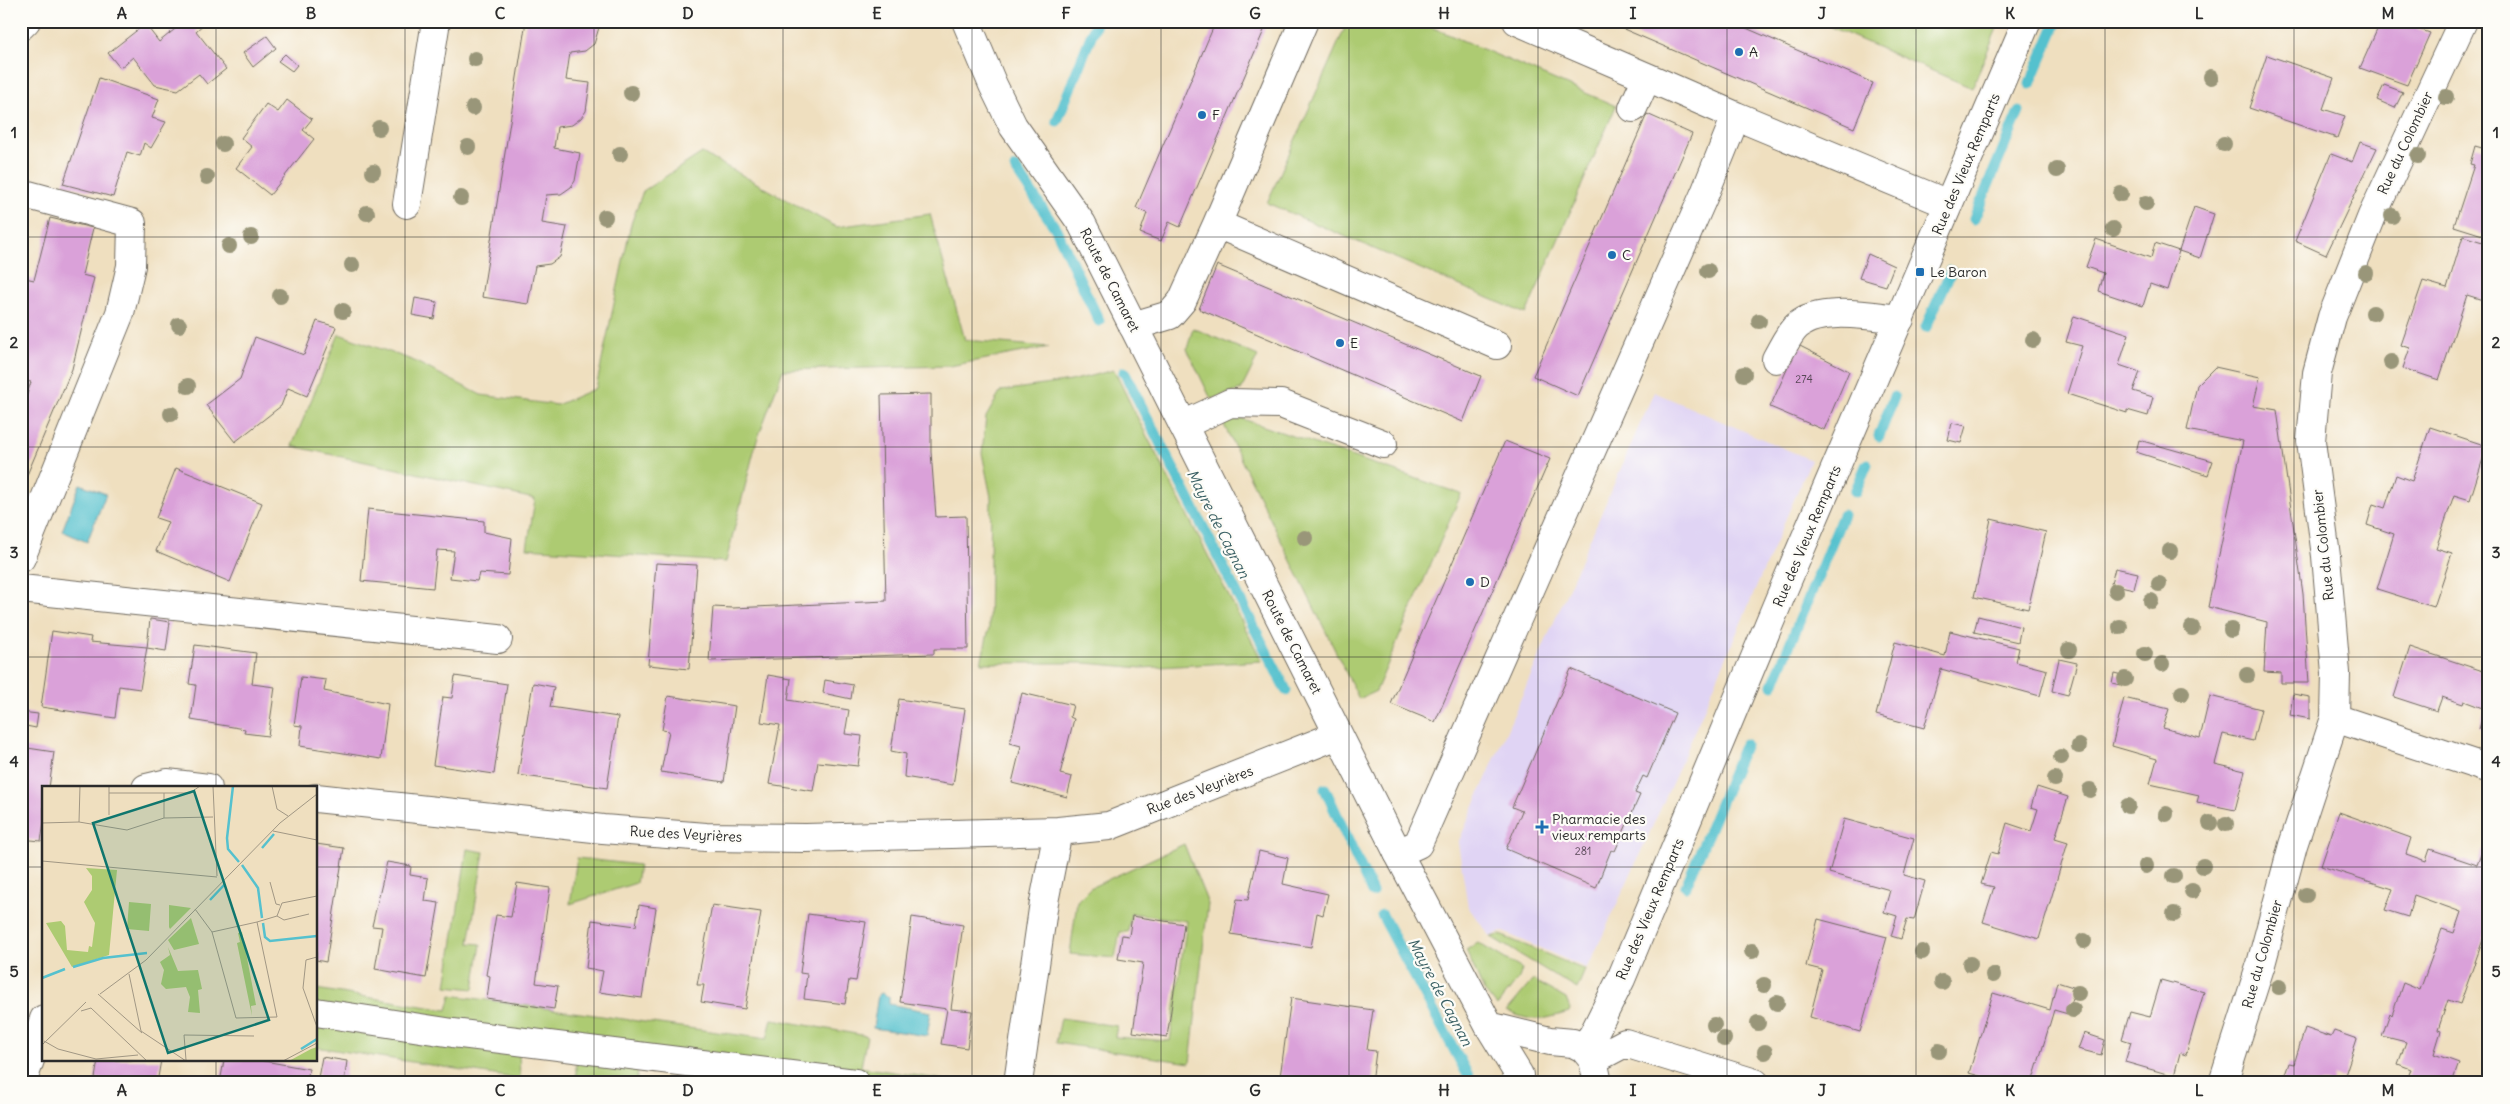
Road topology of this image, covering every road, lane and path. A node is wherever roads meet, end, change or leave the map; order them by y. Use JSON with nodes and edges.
{"nodes":[{"id":1,"x":26,"y":21,"type":"edge"},
{"id":2,"x":436,"y":21,"type":"edge"},
{"id":3,"x":966,"y":21,"type":"edge"},
{"id":4,"x":1304,"y":21,"type":"edge"},
{"id":5,"x":1517,"y":21,"type":"edge"},
{"id":6,"x":2027,"y":21,"type":"edge"},
{"id":7,"x":2463,"y":21,"type":"edge"},
{"id":8,"x":21,"y":26,"type":"edge"},
{"id":9,"x":1647,"y":77,"type":"junction"},
{"id":10,"x":1633,"y":108,"type":"dead end"},
{"id":11,"x":1736,"y":116,"type":"junction"},
{"id":12,"x":21,"y":194,"type":"edge"},
{"id":13,"x":407,"y":204,"type":"dead end"},
{"id":14,"x":1948,"y":204,"type":"junction"},
{"id":15,"x":1217,"y":224,"type":"junction"},
{"id":16,"x":1900,"y":318,"type":"junction"},
{"id":17,"x":1134,"y":326,"type":"junction"},
{"id":18,"x":1497,"y":345,"type":"dead end"},
{"id":19,"x":1776,"y":360,"type":"dead end"},
{"id":20,"x":1183,"y":425,"type":"junction"},
{"id":21,"x":1383,"y":444,"type":"dead end"},
{"id":22,"x":21,"y":558,"type":"edge"},
{"id":23,"x":21,"y":589,"type":"edge"},
{"id":24,"x":498,"y":639,"type":"dead end"},
{"id":25,"x":2336,"y":718,"type":"junction"},
{"id":26,"x":1338,"y":735,"type":"junction"},
{"id":27,"x":2489,"y":769,"type":"edge"},
{"id":28,"x":154,"y":786,"type":"edge"},
{"id":29,"x":192,"y":786,"type":"edge"},
{"id":30,"x":318,"y":798,"type":"edge"},
{"id":31,"x":1058,"y":831,"type":"junction"},
{"id":32,"x":1398,"y":853,"type":"junction"},
{"id":33,"x":318,"y":1012,"type":"edge"},
{"id":34,"x":42,"y":1025,"type":"edge"},
{"id":35,"x":1489,"y":1026,"type":"junction"},
{"id":36,"x":1550,"y":1041,"type":"junction"},
{"id":37,"x":1591,"y":1064,"type":"edge"},
{"id":38,"x":1519,"y":1079,"type":"edge"},
{"id":39,"x":22,"y":1083,"type":"edge"},
{"id":40,"x":855,"y":1083,"type":"edge"},
{"id":41,"x":1018,"y":1083,"type":"edge"},
{"id":42,"x":1755,"y":1083,"type":"edge"},
{"id":43,"x":2223,"y":1083,"type":"edge"}],
"edges":[{"from":1,"to":8,"type":"street"},
{"from":2,"to":13,"type":"street"},
{"from":3,"to":17,"type":"street","name":"Route de Camaret"},
{"from":4,"to":15,"type":"street"},
{"from":5,"to":9,"type":"street"},
{"from":6,"to":14,"type":"street","name":"Rue des Vieux Remparts"},
{"from":7,"to":25,"type":"street","name":"Rue du Colombier"},
{"from":9,"to":10,"type":"street"},
{"from":9,"to":11,"type":"street"},
{"from":11,"to":14,"type":"street"},
{"from":11,"to":32,"type":"street"},
{"from":12,"to":22,"type":"street"},
{"from":14,"to":16,"type":"street","name":"Rue des Vieux Remparts"},
{"from":15,"to":17,"type":"street"},
{"from":15,"to":18,"type":"street"},
{"from":16,"to":19,"type":"street"},
{"from":16,"to":37,"type":"street","name":"Rue des Vieux Remparts"},
{"from":17,"to":20,"type":"street","name":"Route de Camaret"},
{"from":20,"to":21,"type":"street"},
{"from":20,"to":26,"type":"street","name":"Route de Camaret"},
{"from":23,"to":24,"type":"street"},
{"from":25,"to":27,"type":"street"},
{"from":25,"to":43,"type":"street","name":"Rue du Colombier"},
{"from":26,"to":31,"type":"street","name":"Rue des Veyrières"},
{"from":26,"to":32,"type":"street","name":"Route de Camaret"},
{"from":28,"to":29,"type":"street"},
{"from":30,"to":31,"type":"street","name":"Rue des Veyrières"},
{"from":31,"to":41,"type":"street"},
{"from":32,"to":35,"type":"street","name":"Route de Camaret"},
{"from":33,"to":40,"type":"street"},
{"from":34,"to":39,"type":"street"},
{"from":35,"to":36,"type":"street"},
{"from":35,"to":38,"type":"street","name":"Route de Camaret"},
{"from":36,"to":37,"type":"street"},
{"from":36,"to":38,"type":"street","name":"Route de Camaret"},
{"from":37,"to":42,"type":"street"}]}
